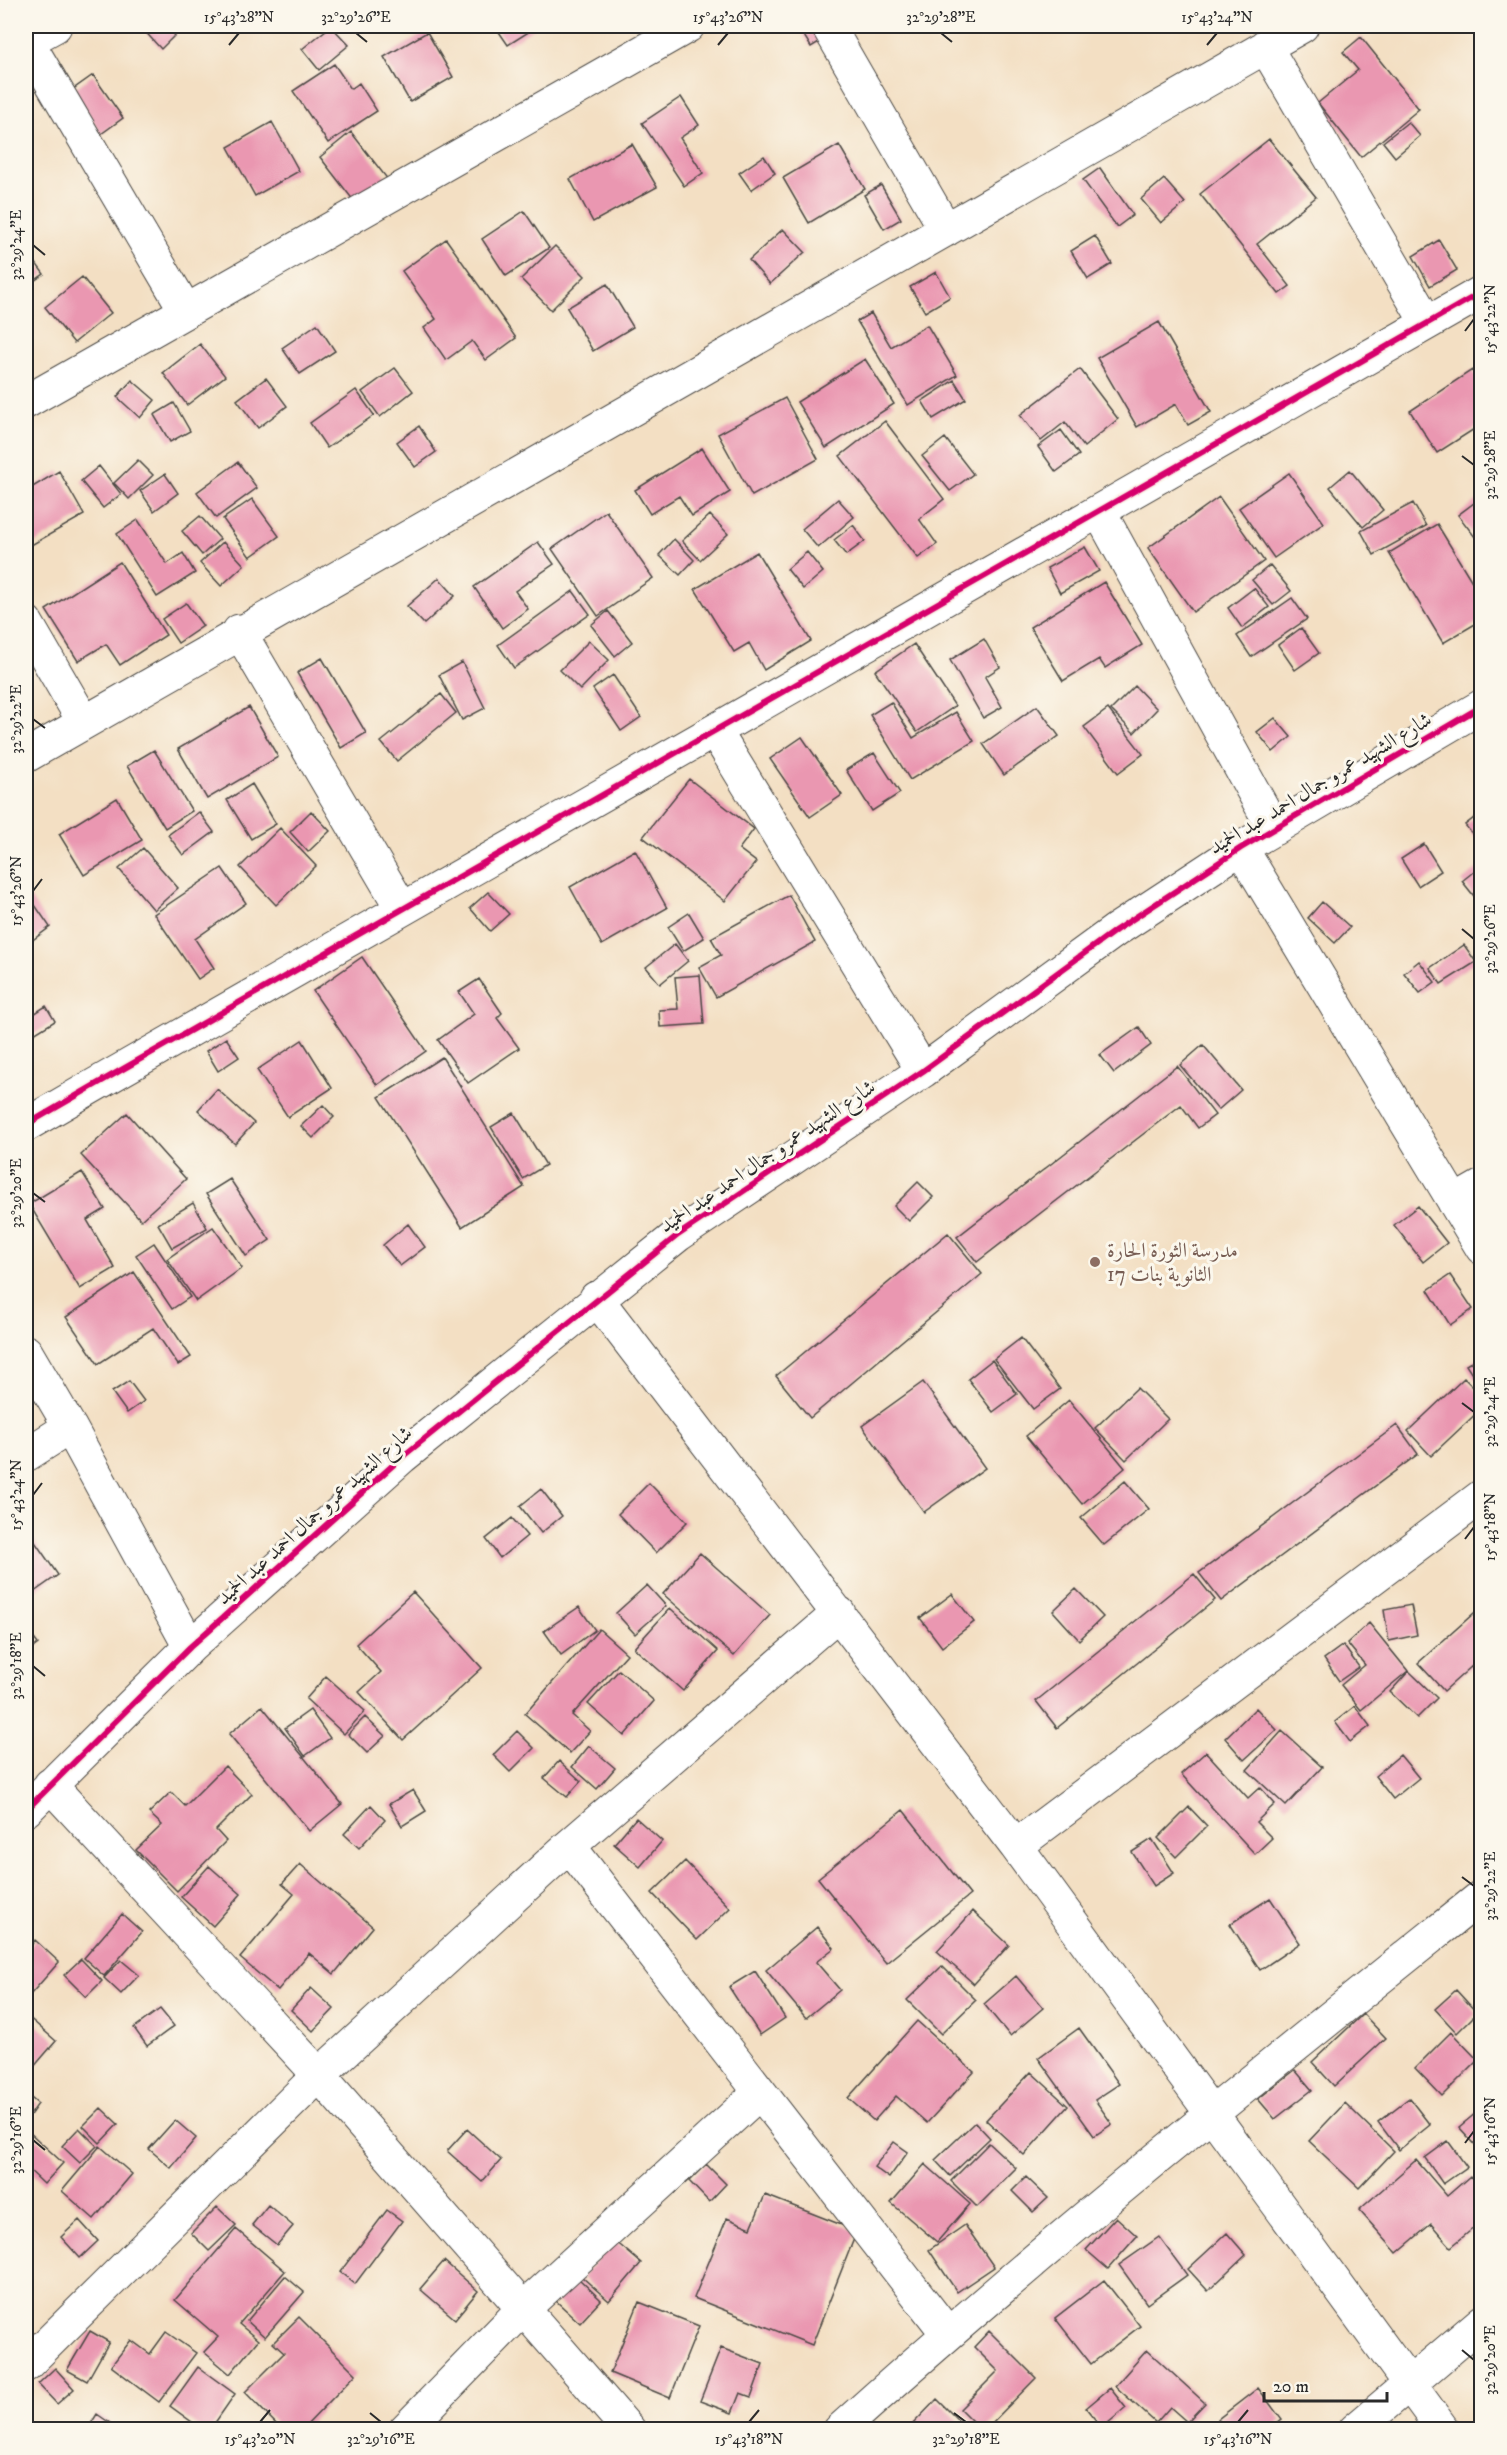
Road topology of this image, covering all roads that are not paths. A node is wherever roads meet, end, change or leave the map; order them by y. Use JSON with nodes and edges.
{"nodes":[{"id":1,"x":55,"y":26,"type":"edge"},
{"id":2,"x":688,"y":26,"type":"edge"},
{"id":3,"x":828,"y":26,"type":"edge"},
{"id":4,"x":1302,"y":26,"type":"edge"},
{"id":5,"x":26,"y":42,"type":"edge"},
{"id":6,"x":1265,"y":46,"type":"junction"},
{"id":7,"x":946,"y":230,"type":"junction"},
{"id":8,"x":1482,"y":292,"type":"edge"},
{"id":9,"x":186,"y":311,"type":"junction"},
{"id":10,"x":1427,"y":323,"type":"junction"},
{"id":11,"x":26,"y":402,"type":"edge"},
{"id":12,"x":1099,"y":511,"type":"junction"},
{"id":13,"x":26,"y":622,"type":"edge"},
{"id":14,"x":239,"y":631,"type":"junction"},
{"id":15,"x":1482,"y":706,"type":"edge"},
{"id":16,"x":84,"y":722,"type":"junction"},
{"id":17,"x":716,"y":731,"type":"junction"},
{"id":18,"x":26,"y":756,"type":"edge"},
{"id":19,"x":1274,"y":829,"type":"junction"},
{"id":20,"x":1241,"y":848,"type":"junction"},
{"id":21,"x":401,"y":907,"type":"junction"},
{"id":22,"x":923,"y":1071,"type":"junction"},
{"id":23,"x":26,"y":1125,"type":"edge"},
{"id":24,"x":1468,"y":1194,"type":"edge"},
{"id":25,"x":1482,"y":1248,"type":"edge"},
{"id":26,"x":596,"y":1298,"type":"junction"},
{"id":27,"x":26,"y":1352,"type":"edge"},
{"id":28,"x":70,"y":1427,"type":"junction"},
{"id":29,"x":26,"y":1455,"type":"edge"},
{"id":30,"x":1482,"y":1496,"type":"edge"},
{"id":31,"x":839,"y":1613,"type":"junction"},
{"id":32,"x":190,"y":1647,"type":"junction"},
{"id":33,"x":50,"y":1785,"type":"junction"},
{"id":34,"x":26,"y":1810,"type":"edge"},
{"id":35,"x":569,"y":1846,"type":"junction"},
{"id":36,"x":1016,"y":1846,"type":"junction"},
{"id":37,"x":1482,"y":1896,"type":"edge"},
{"id":38,"x":319,"y":2075,"type":"junction"},
{"id":39,"x":759,"y":2093,"type":"junction"},
{"id":40,"x":1211,"y":2114,"type":"junction"},
{"id":41,"x":523,"y":2309,"type":"junction"},
{"id":42,"x":1482,"y":2322,"type":"edge"},
{"id":43,"x":947,"y":2333,"type":"junction"},
{"id":44,"x":26,"y":2366,"type":"edge"},
{"id":45,"x":1409,"y":2385,"type":"junction"},
{"id":46,"x":405,"y":2430,"type":"edge"},
{"id":47,"x":629,"y":2430,"type":"edge"},
{"id":48,"x":840,"y":2430,"type":"edge"},
{"id":49,"x":1355,"y":2430,"type":"edge"},
{"id":50,"x":1443,"y":2430,"type":"edge"}],
"edges":[{"from":1,"to":5,"type":"street"},
{"from":2,"to":9,"type":"street"},
{"from":3,"to":7,"type":"street"},
{"from":4,"to":6,"type":"street"},
{"from":5,"to":9,"type":"street"},
{"from":6,"to":7,"type":"street"},
{"from":6,"to":10,"type":"street"},
{"from":7,"to":14,"type":"street"},
{"from":8,"to":10,"type":"street"},
{"from":9,"to":11,"type":"street"},
{"from":10,"to":12,"type":"street"},
{"from":12,"to":17,"type":"street"},
{"from":12,"to":19,"type":"street"},
{"from":13,"to":16,"type":"street"},
{"from":14,"to":16,"type":"street"},
{"from":14,"to":21,"type":"street"},
{"from":15,"to":19,"type":"street","name":"شارع الشهيد عمرو جمال احمد عبد الحميد"},
{"from":16,"to":18,"type":"street"},
{"from":17,"to":21,"type":"street"},
{"from":17,"to":22,"type":"street"},
{"from":19,"to":20,"type":"street","name":"شارع الشهيد عمرو جمال احمد عبد الحميد"},
{"from":20,"to":22,"type":"street","name":"شارع الشهيد عمرو جمال احمد عبد الحميد"},
{"from":20,"to":24,"type":"street"},
{"from":21,"to":23,"type":"street"},
{"from":22,"to":26,"type":"street","name":"شارع الشهيد عمرو جمال احمد عبد الحميد"},
{"from":24,"to":25,"type":"street"},
{"from":26,"to":31,"type":"street"},
{"from":26,"to":32,"type":"street","name":"شارع الشهيد عمرو جمال احمد عبد الحميد"},
{"from":27,"to":28,"type":"street"},
{"from":28,"to":29,"type":"street"},
{"from":28,"to":32,"type":"street"},
{"from":30,"to":36,"type":"street"},
{"from":31,"to":35,"type":"street"},
{"from":31,"to":36,"type":"street"},
{"from":32,"to":33,"type":"street","name":"شارع الشهيد عمرو جمال احمد عبد الحميد"},
{"from":33,"to":34,"type":"street","name":"شارع الشهيد عمرو جمال احمد عبد الحميد"},
{"from":33,"to":38,"type":"street"},
{"from":35,"to":38,"type":"street"},
{"from":35,"to":39,"type":"street"},
{"from":36,"to":40,"type":"street"},
{"from":37,"to":40,"type":"street"},
{"from":38,"to":41,"type":"street"},
{"from":38,"to":44,"type":"street"},
{"from":39,"to":41,"type":"street"},
{"from":39,"to":43,"type":"street"},
{"from":40,"to":43,"type":"street"},
{"from":40,"to":45,"type":"street"},
{"from":41,"to":46,"type":"street"},
{"from":41,"to":47,"type":"street"},
{"from":42,"to":45,"type":"street"},
{"from":43,"to":48,"type":"street"},
{"from":45,"to":49,"type":"street"},
{"from":45,"to":50,"type":"street"}]}
